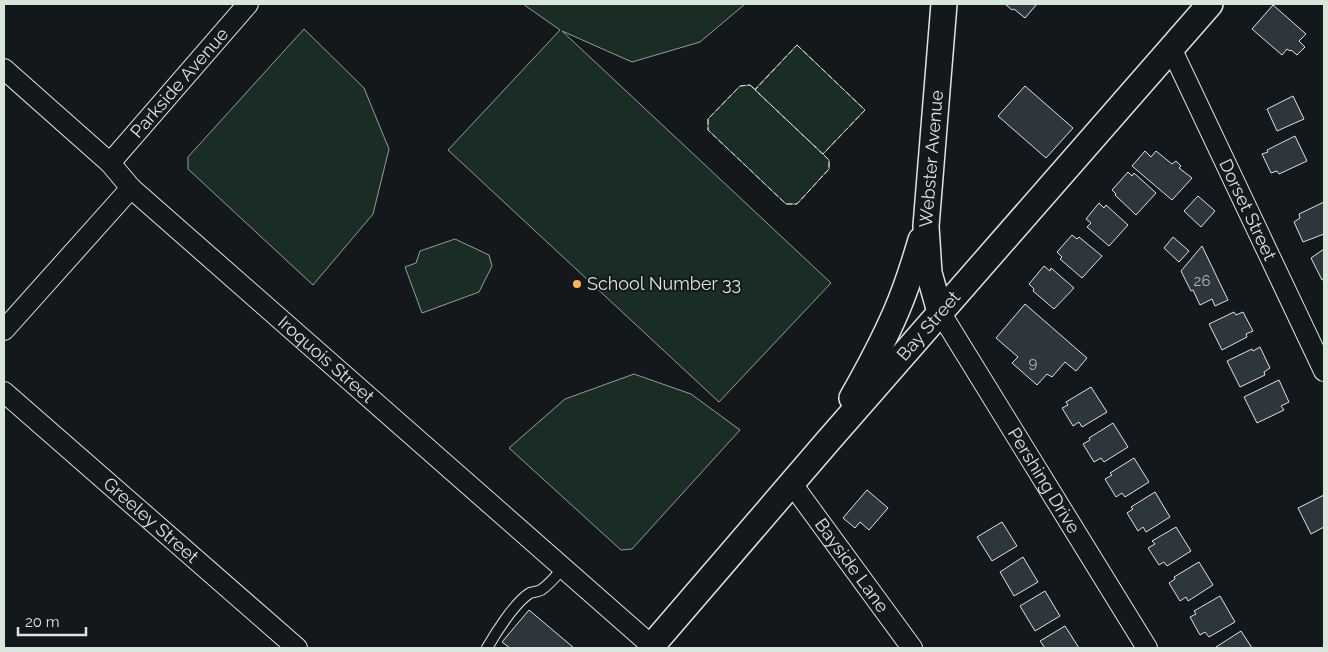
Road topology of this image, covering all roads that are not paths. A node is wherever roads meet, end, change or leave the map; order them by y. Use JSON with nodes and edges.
{"nodes":[{"id":1,"x":248,"y":4,"type":"edge"},
{"id":2,"x":944,"y":4,"type":"edge"},
{"id":3,"x":1210,"y":4,"type":"edge"},
{"id":4,"x":1171,"y":48,"type":"junction"},
{"id":5,"x":4,"y":69,"type":"edge"},
{"id":6,"x":110,"y":163,"type":"junction"},
{"id":7,"x":131,"y":188,"type":"junction"},
{"id":8,"x":926,"y":226,"type":"junction"},
{"id":9,"x":940,"y":312,"type":"junction"},
{"id":10,"x":4,"y":330,"type":"edge"},
{"id":11,"x":1324,"y":371,"type":"edge"},
{"id":12,"x":4,"y":392,"type":"edge"},
{"id":13,"x":828,"y":441,"type":"junction"},
{"id":14,"x":792,"y":484,"type":"junction"},
{"id":15,"x":563,"y":568,"type":"junction"},
{"id":16,"x":651,"y":647,"type":"edge"},
{"id":17,"x":297,"y":648,"type":"edge"},
{"id":18,"x":486,"y":648,"type":"edge"},
{"id":19,"x":912,"y":648,"type":"edge"},
{"id":20,"x":1147,"y":648,"type":"edge"}],
"edges":[{"from":1,"to":6,"type":"street","name":"Parkside Avenue"},
{"from":2,"to":8,"type":"street","name":"Webster Avenue"},
{"from":3,"to":4,"type":"street","name":"Bay Street"},
{"from":4,"to":9,"type":"street","name":"Bay Street"},
{"from":4,"to":11,"type":"street","name":"Dorset Street"},
{"from":5,"to":6,"type":"street","name":"Iroquois Street"},
{"from":6,"to":7,"type":"street","name":"Iroquois Street"},
{"from":7,"to":10,"type":"street"},
{"from":7,"to":15,"type":"street","name":"Iroquois Street"},
{"from":8,"to":9,"type":"street","name":"Webster Avenue"},
{"from":8,"to":13,"type":"street"},
{"from":9,"to":13,"type":"street","name":"Bay Street"},
{"from":9,"to":20,"type":"street","name":"Pershing Drive"},
{"from":12,"to":17,"type":"street","name":"Greeley Street"},
{"from":13,"to":14,"type":"street","name":"Bay Street"},
{"from":14,"to":16,"type":"street","name":"Bay Street"},
{"from":14,"to":19,"type":"street","name":"Bayside Lane"},
{"from":15,"to":16,"type":"street","name":"Iroquois Street"},
{"from":15,"to":18,"type":"lane"}]}
